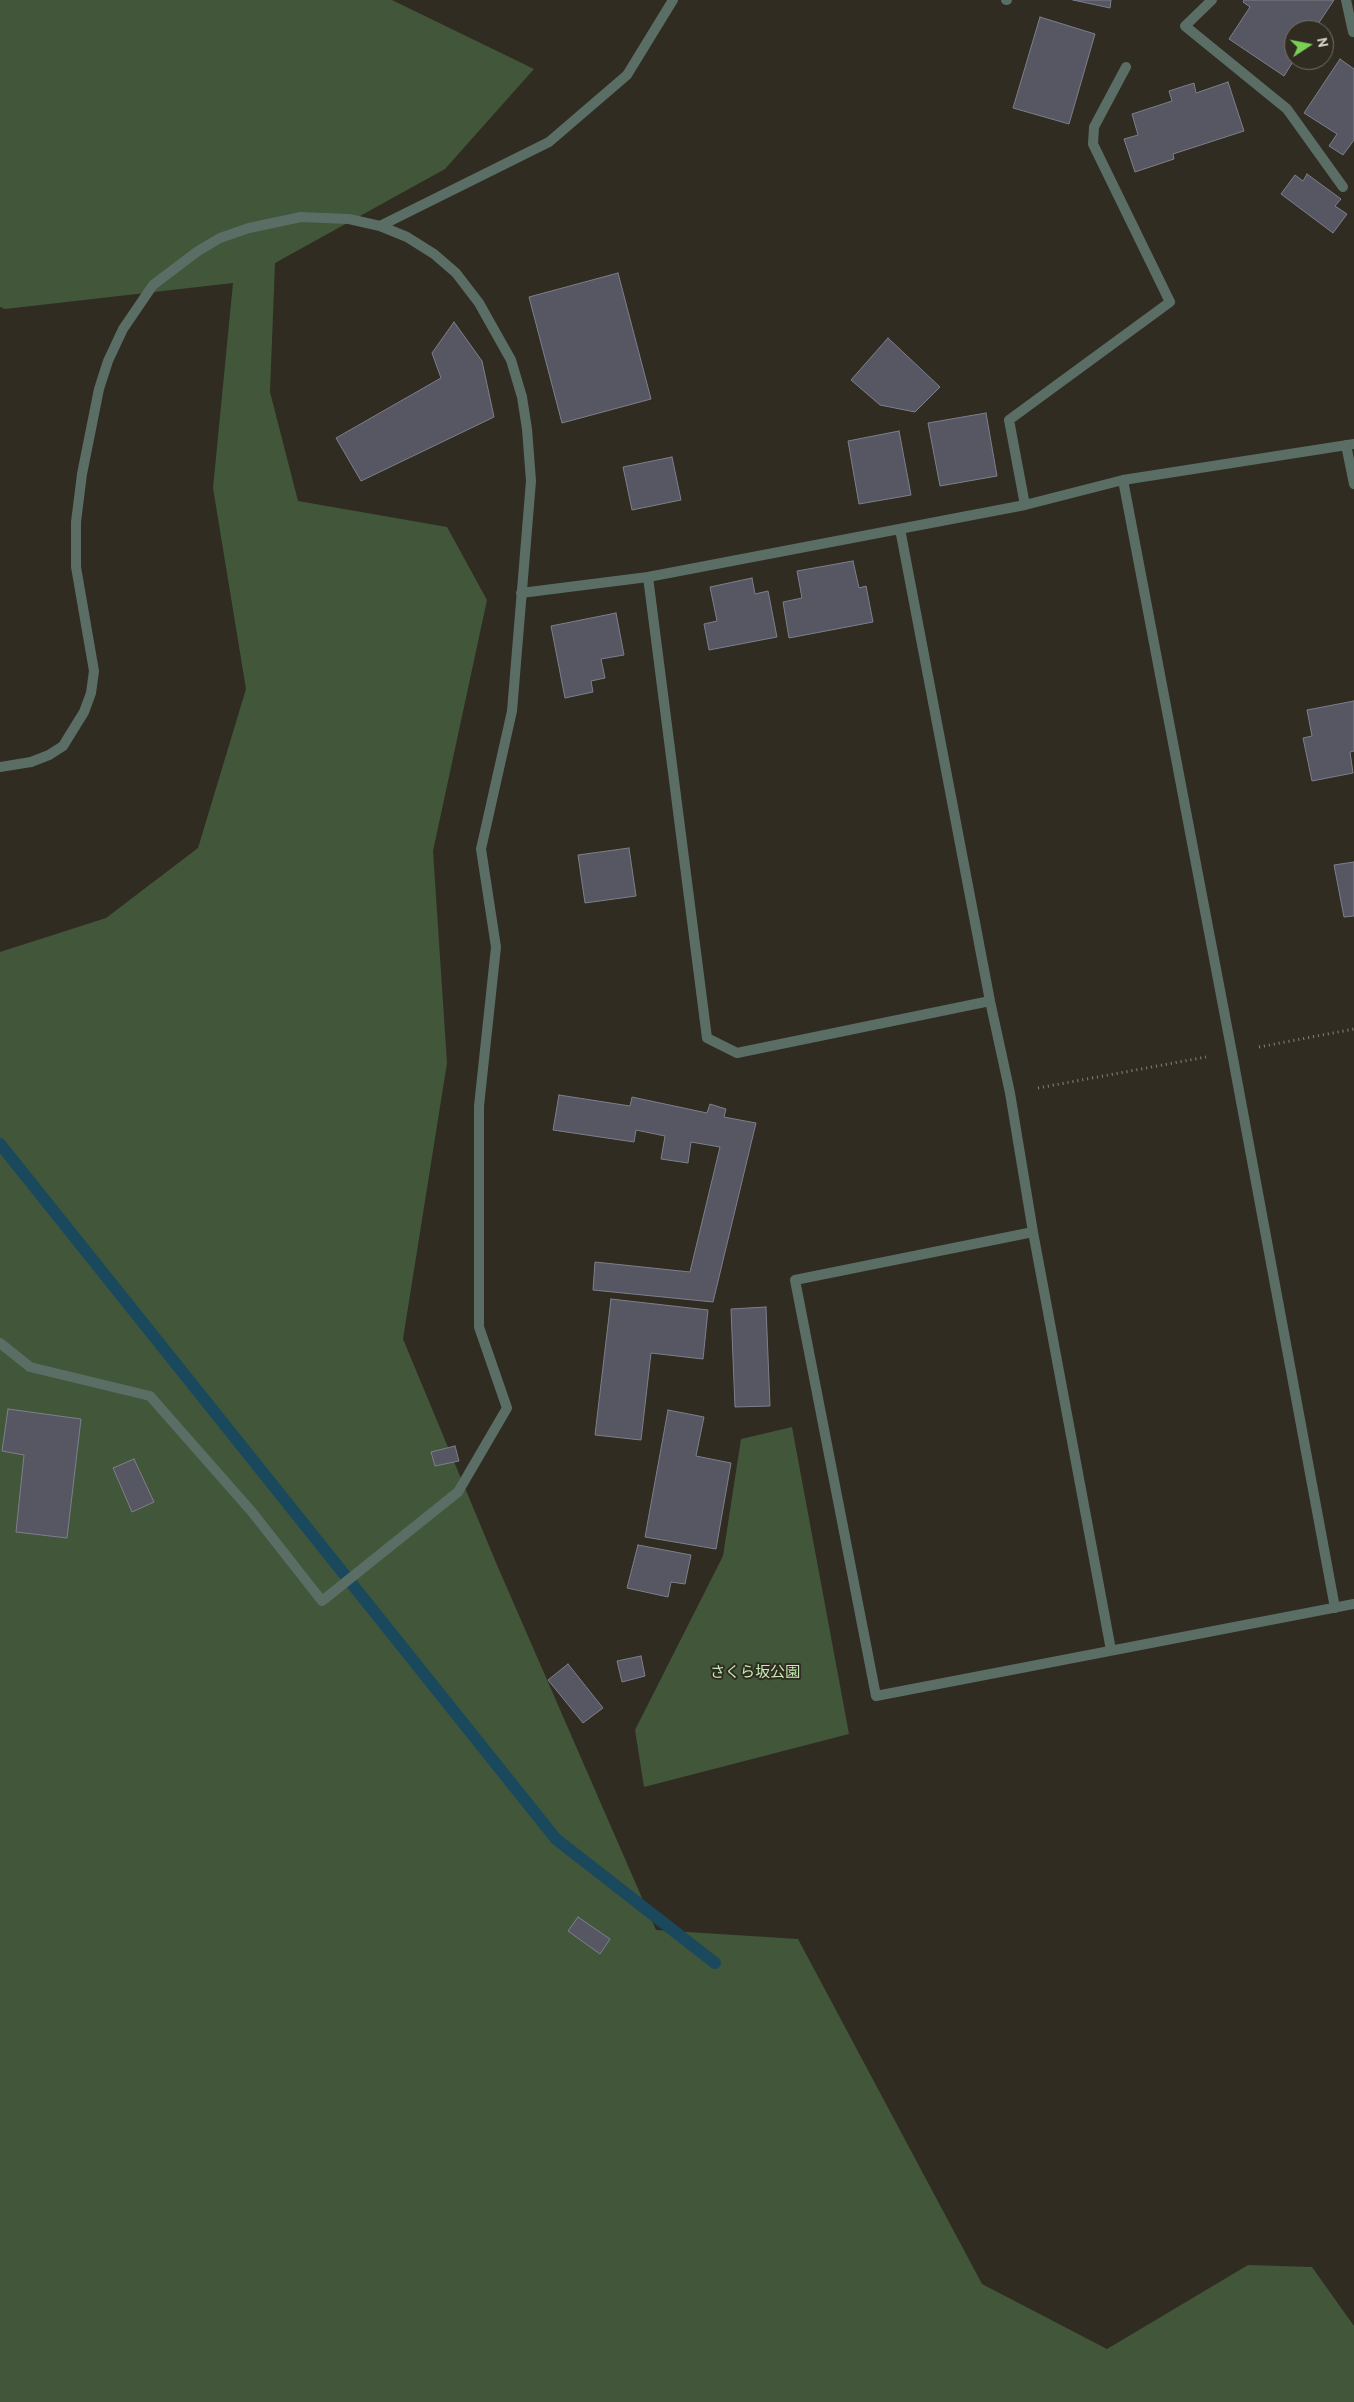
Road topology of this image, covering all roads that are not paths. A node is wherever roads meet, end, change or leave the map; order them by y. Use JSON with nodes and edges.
{"nodes":[{"id":1,"x":673,"y":0,"type":"edge"},
{"id":2,"x":1212,"y":0,"type":"edge"},
{"id":3,"x":1346,"y":0,"type":"edge"},
{"id":4,"x":1353,"y":32,"type":"edge"},
{"id":5,"x":1126,"y":67,"type":"dead end"},
{"id":6,"x":1343,"y":187,"type":"dead end"},
{"id":7,"x":380,"y":226,"type":"junction"},
{"id":8,"x":1350,"y":444,"type":"edge"},
{"id":9,"x":1123,"y":480,"type":"junction"},
{"id":10,"x":1354,"y":484,"type":"edge"},
{"id":11,"x":1025,"y":506,"type":"junction"},
{"id":12,"x":900,"y":528,"type":"junction"},
{"id":13,"x":648,"y":577,"type":"junction"},
{"id":14,"x":521,"y":593,"type":"junction"},
{"id":15,"x":0,"y":767,"type":"edge"},
{"id":16,"x":990,"y":1001,"type":"junction"},
{"id":17,"x":1033,"y":1232,"type":"junction"},
{"id":18,"x":0,"y":1343,"type":"edge"},
{"id":19,"x":1354,"y":1604,"type":"edge"},
{"id":20,"x":1335,"y":1608,"type":"junction"},
{"id":21,"x":1111,"y":1650,"type":"junction"}],
"edges":[{"from":1,"to":7,"type":"street"},
{"from":2,"to":6,"type":"street"},
{"from":3,"to":4,"type":"street"},
{"from":5,"to":11,"type":"street"},
{"from":7,"to":14,"type":"street"},
{"from":7,"to":15,"type":"street"},
{"from":8,"to":9,"type":"street"},
{"from":8,"to":10,"type":"street"},
{"from":9,"to":11,"type":"street"},
{"from":9,"to":20,"type":"street"},
{"from":11,"to":12,"type":"street"},
{"from":12,"to":13,"type":"street"},
{"from":12,"to":16,"type":"street"},
{"from":13,"to":14,"type":"street"},
{"from":13,"to":16,"type":"street"},
{"from":14,"to":18,"type":"street"},
{"from":16,"to":17,"type":"street"},
{"from":17,"to":21,"type":"street"},
{"from":17,"to":21,"type":"street"},
{"from":19,"to":20,"type":"street"},
{"from":20,"to":21,"type":"street"}]}
